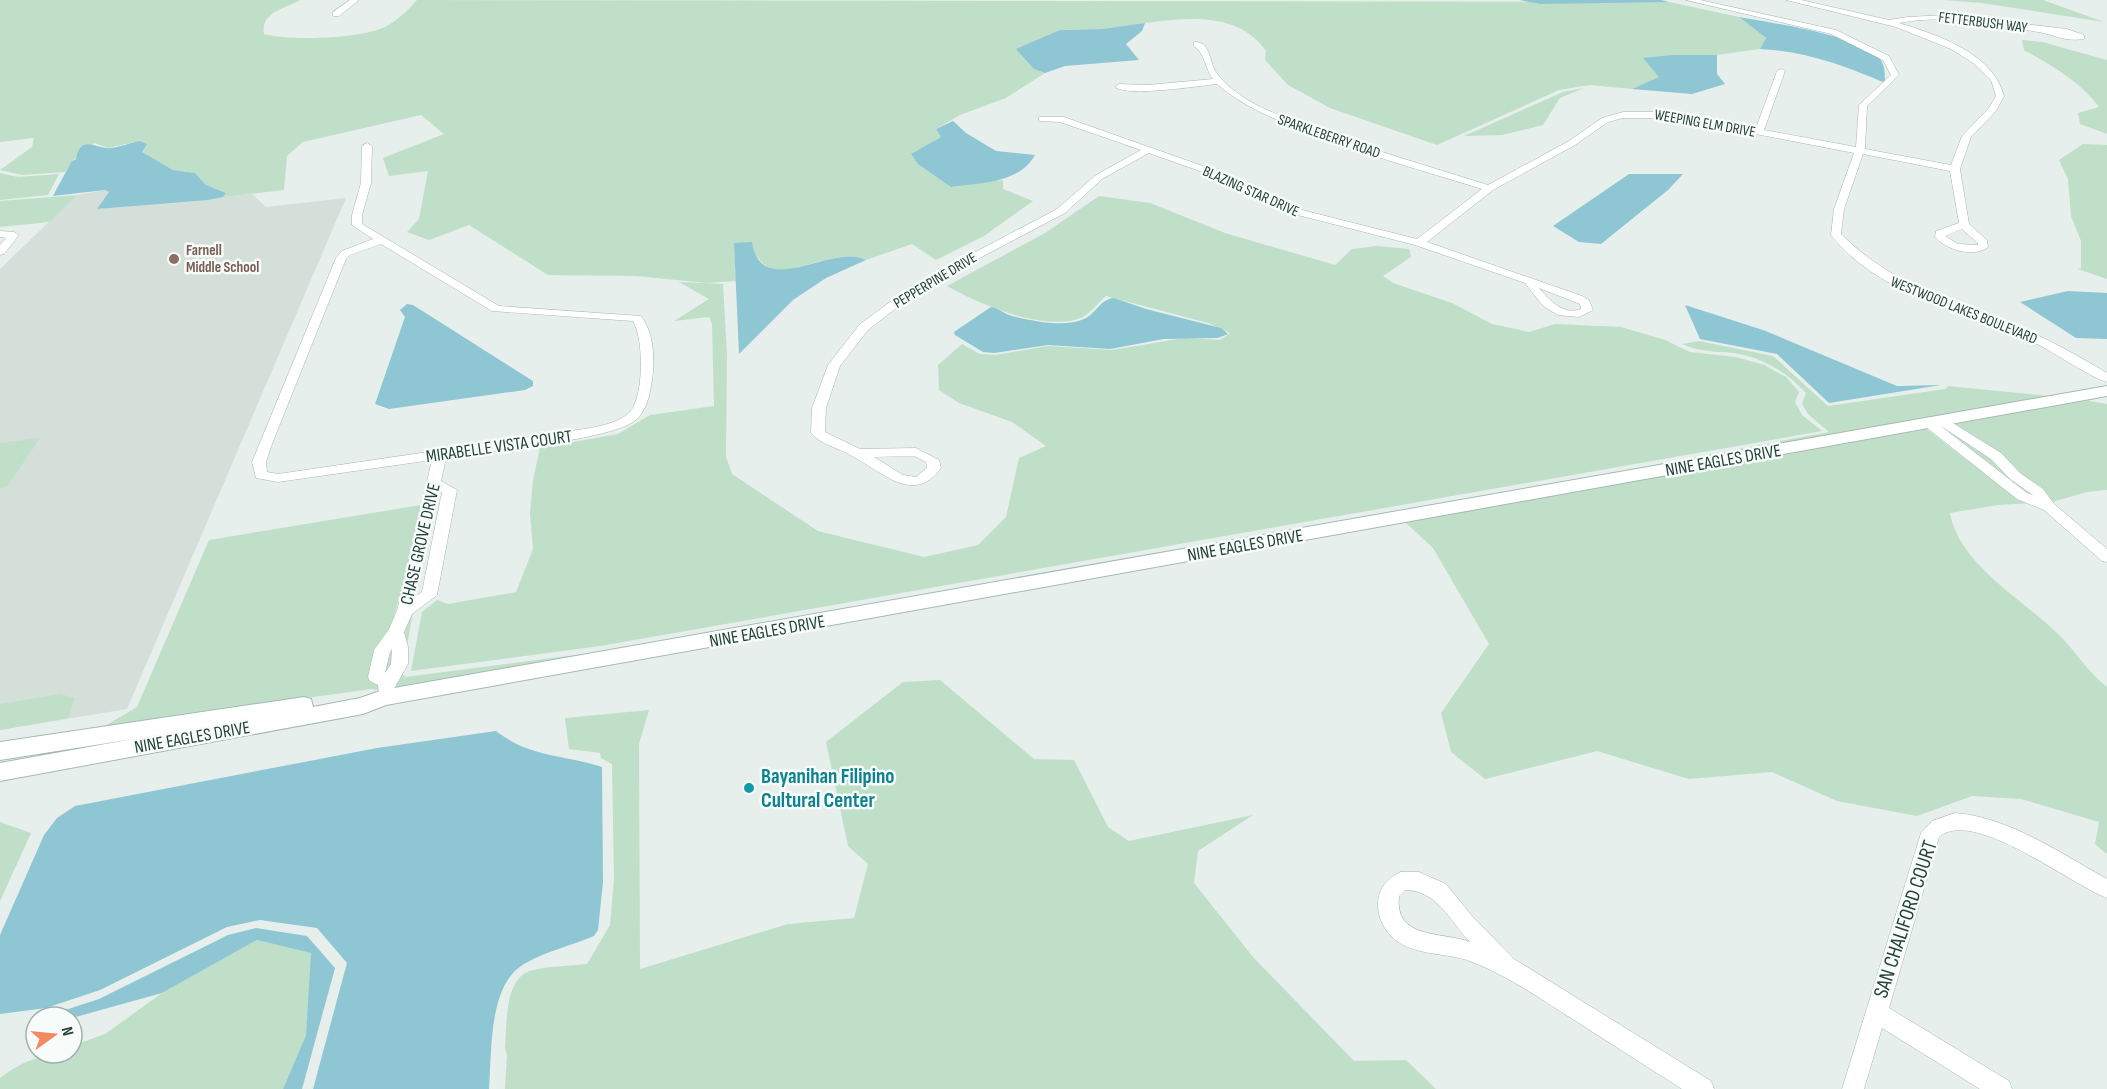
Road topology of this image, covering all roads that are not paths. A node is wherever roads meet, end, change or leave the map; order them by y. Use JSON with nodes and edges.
{"nodes":[{"id":1,"x":356,"y":0,"type":"edge"},
{"id":2,"x":1690,"y":0,"type":"edge"},
{"id":3,"x":1790,"y":0,"type":"edge"},
{"id":4,"x":336,"y":14,"type":"dead end"},
{"id":5,"x":1888,"y":23,"type":"junction"},
{"id":6,"x":2042,"y":30,"type":"dead end"},
{"id":7,"x":1197,"y":44,"type":"dead end"},
{"id":8,"x":1781,"y":71,"type":"dead end"},
{"id":9,"x":1219,"y":81,"type":"junction"},
{"id":10,"x":1119,"y":87,"type":"dead end"},
{"id":11,"x":1042,"y":118,"type":"dead end"},
{"id":12,"x":1759,"y":132,"type":"junction"},
{"id":13,"x":367,"y":146,"type":"dead end"},
{"id":14,"x":1148,"y":150,"type":"junction"},
{"id":15,"x":1860,"y":150,"type":"junction"},
{"id":16,"x":1954,"y":169,"type":"junction"},
{"id":17,"x":1489,"y":188,"type":"junction"},
{"id":18,"x":1964,"y":225,"type":"dead end"},
{"id":19,"x":0,"y":234,"type":"edge"},
{"id":20,"x":381,"y":240,"type":"junction"},
{"id":21,"x":1419,"y":243,"type":"junction"},
{"id":22,"x":0,"y":252,"type":"edge"},
{"id":23,"x":1530,"y":283,"type":"junction"},
{"id":24,"x":2107,"y":378,"type":"edge"},
{"id":25,"x":2107,"y":391,"type":"edge"},
{"id":26,"x":1935,"y":422,"type":"junction"},
{"id":27,"x":859,"y":453,"type":"junction"},
{"id":28,"x":440,"y":454,"type":"junction"},
{"id":29,"x":2107,"y":557,"type":"edge"},
{"id":30,"x":385,"y":689,"type":"junction"},
{"id":31,"x":71,"y":738,"type":"junction"},
{"id":32,"x":0,"y":751,"type":"edge"},
{"id":33,"x":61,"y":760,"type":"junction"},
{"id":34,"x":0,"y":772,"type":"edge"},
{"id":35,"x":2107,"y":889,"type":"edge"},
{"id":36,"x":1507,"y":966,"type":"junction"},
{"id":37,"x":1876,"y":1012,"type":"junction"},
{"id":38,"x":1703,"y":1089,"type":"edge"},
{"id":39,"x":1853,"y":1089,"type":"edge"},
{"id":40,"x":2001,"y":1089,"type":"edge"}],
"edges":[{"from":1,"to":4,"type":"street"},
{"from":2,"to":15,"type":"street","name":"WESTWOOD LAKES BOULEVARD"},
{"from":3,"to":5,"type":"street"},
{"from":5,"to":6,"type":"street","name":"FETTERBUSH WAY"},
{"from":5,"to":16,"type":"street"},
{"from":7,"to":9,"type":"street","name":"SPARKLEBERRY ROAD"},
{"from":8,"to":12,"type":"street"},
{"from":9,"to":10,"type":"street"},
{"from":9,"to":17,"type":"street","name":"SPARKLEBERRY ROAD"},
{"from":11,"to":14,"type":"street","name":"BLAZING STAR DRIVE"},
{"from":12,"to":15,"type":"street","name":"WEEPING ELM DRIVE"},
{"from":12,"to":17,"type":"street","name":"WEEPING ELM DRIVE"},
{"from":13,"to":20,"type":"street","name":"MIRABELLE VISTA COURT"},
{"from":14,"to":21,"type":"street","name":"BLAZING STAR DRIVE"},
{"from":14,"to":27,"type":"street","name":"PEPPERPINE DRIVE"},
{"from":15,"to":16,"type":"street","name":"WEEPING ELM DRIVE"},
{"from":15,"to":24,"type":"street","name":"WESTWOOD LAKES BOULEVARD"},
{"from":16,"to":18,"type":"street"},
{"from":17,"to":21,"type":"street","name":"WEEPING ELM DRIVE"},
{"from":19,"to":22,"type":"street"},
{"from":20,"to":28,"type":"street","name":"MIRABELLE VISTA COURT"},
{"from":20,"to":28,"type":"street","name":"MIRABELLE VISTA COURT"},
{"from":21,"to":23,"type":"street","name":"BLAZING STAR DRIVE"},
{"from":23,"to":23,"type":"street","name":"BLAZING STAR DRIVE"},
{"from":25,"to":26,"type":"street","name":"NINE EAGLES DRIVE"},
{"from":26,"to":29,"type":"street"},
{"from":26,"to":30,"type":"street","name":"NINE EAGLES DRIVE"},
{"from":27,"to":27,"type":"street","name":"PEPPERPINE DRIVE"},
{"from":28,"to":30,"type":"street","name":"CHASE GROVE DRIVE"},
{"from":30,"to":31,"type":"street","name":"NINE EAGLES DRIVE"},
{"from":30,"to":33,"type":"street","name":"NINE EAGLES DRIVE"},
{"from":31,"to":32,"type":"street","name":"NINE EAGLES DRIVE"},
{"from":31,"to":33,"type":"street"},
{"from":33,"to":34,"type":"street","name":"NINE EAGLES DRIVE"},
{"from":35,"to":37,"type":"street","name":"SAN CHALIFORD COURT"},
{"from":36,"to":36,"type":"street"},
{"from":36,"to":38,"type":"street"},
{"from":37,"to":39,"type":"street","name":"SAN CHALIFORD COURT"},
{"from":37,"to":40,"type":"street"}]}
